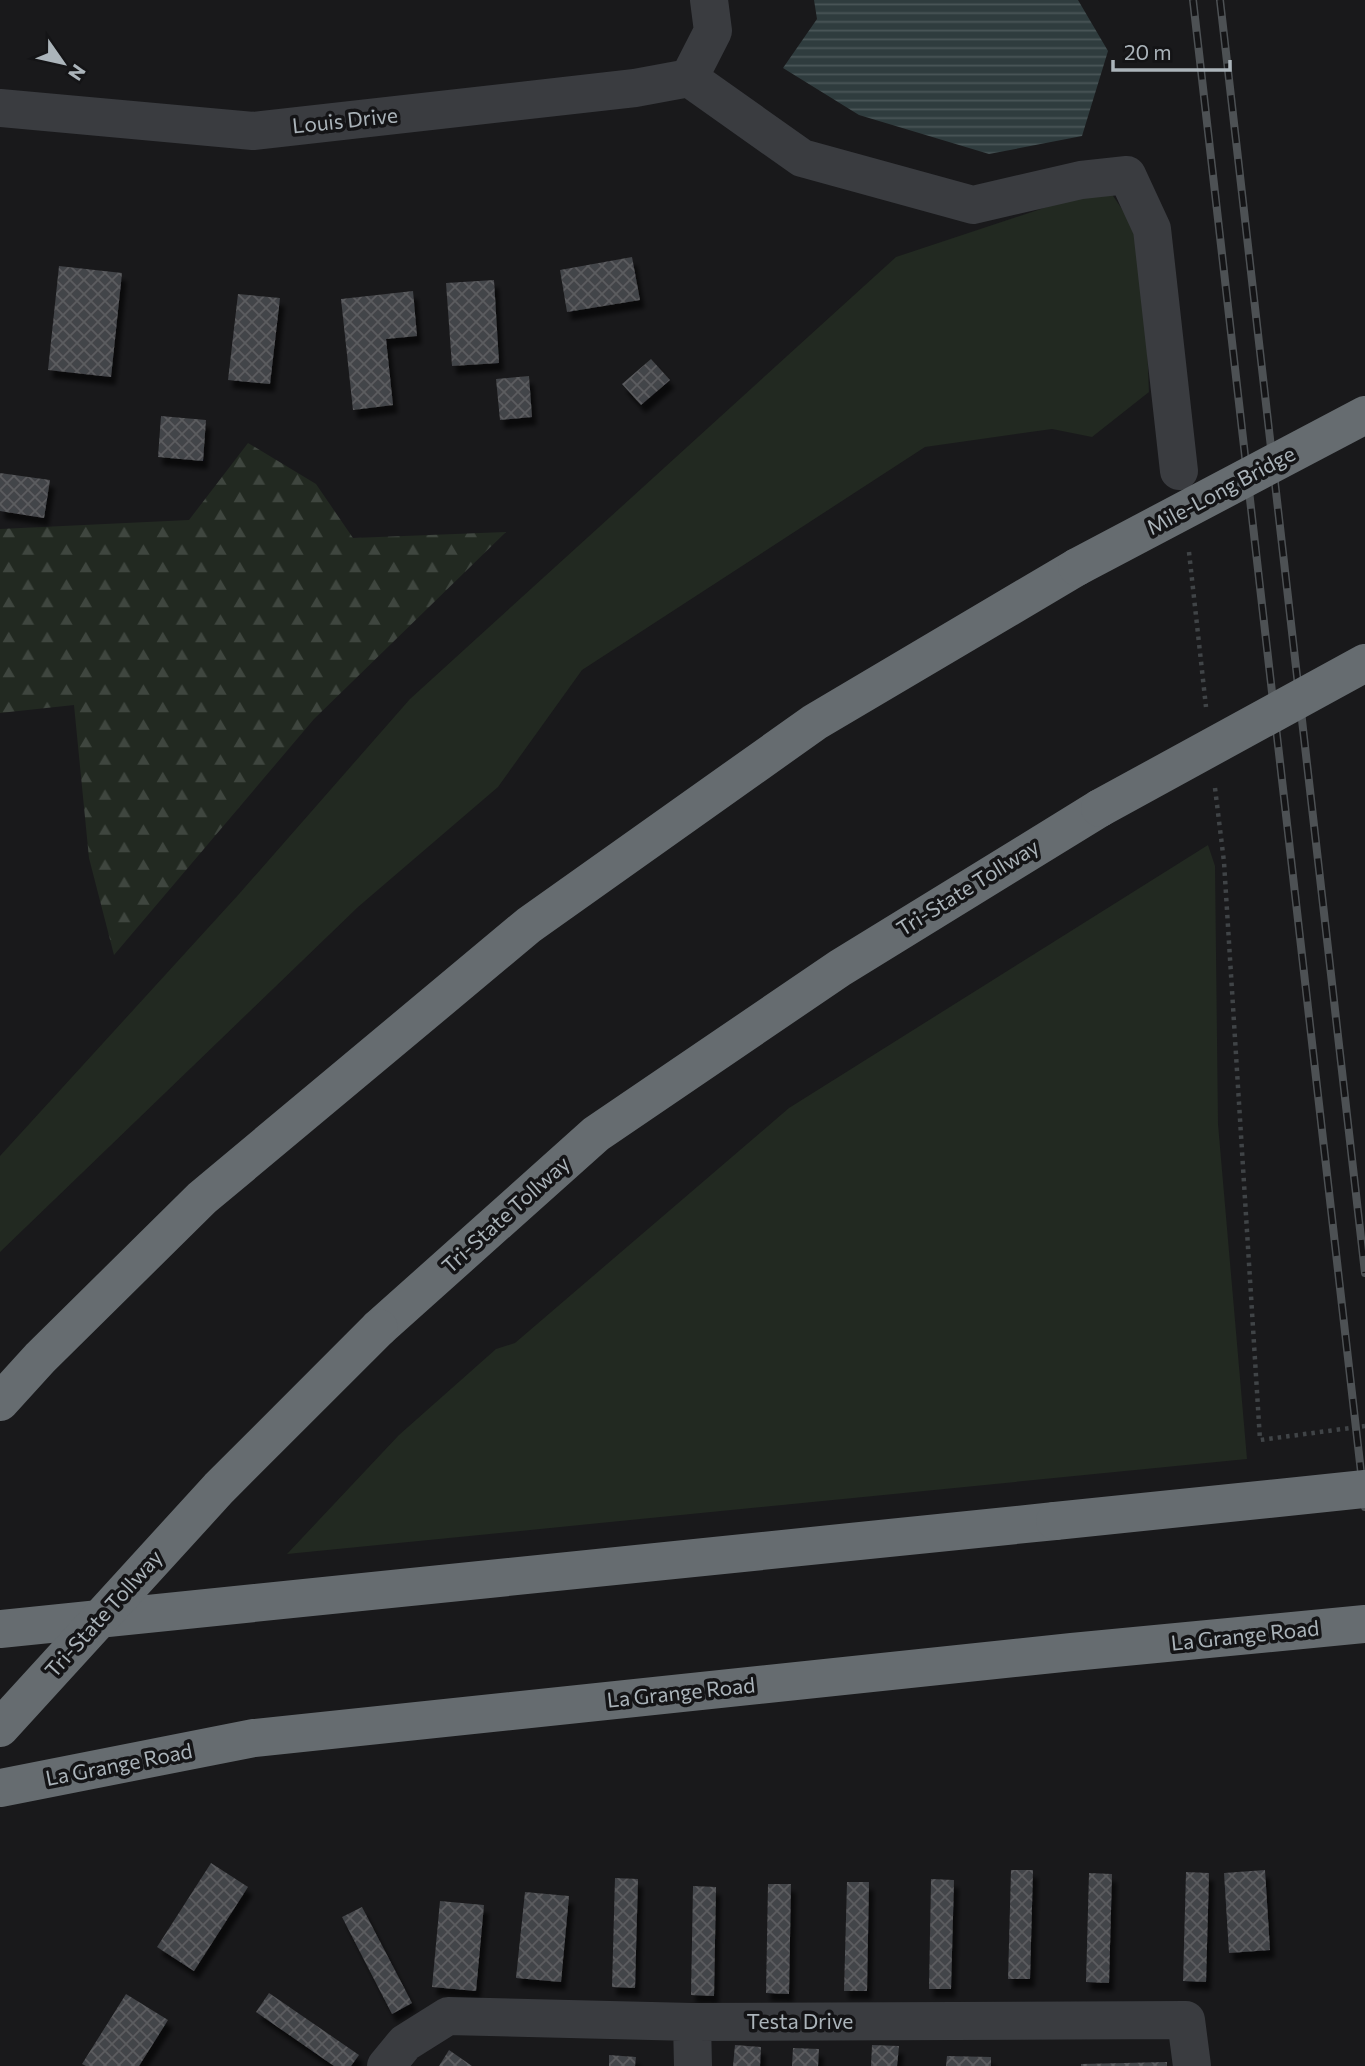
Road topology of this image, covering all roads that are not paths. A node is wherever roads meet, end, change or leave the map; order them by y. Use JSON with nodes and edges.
{"nodes":[{"id":1,"x":709,"y":0,"type":"edge"},
{"id":2,"x":688,"y":78,"type":"junction"},
{"id":3,"x":0,"y":108,"type":"edge"},
{"id":4,"x":1365,"y":415,"type":"edge"},
{"id":5,"x":1179,"y":471,"type":"dead end"},
{"id":6,"x":1365,"y":663,"type":"edge"},
{"id":7,"x":0,"y":1402,"type":"edge"},
{"id":8,"x":1365,"y":1489,"type":"edge"},
{"id":9,"x":1365,"y":1624,"type":"edge"},
{"id":10,"x":0,"y":1629,"type":"edge"},
{"id":11,"x":0,"y":1728,"type":"edge"},
{"id":12,"x":0,"y":1788,"type":"edge"},
{"id":13,"x":692,"y":2022,"type":"junction"},
{"id":14,"x":386,"y":2066,"type":"edge"},
{"id":15,"x":693,"y":2066,"type":"edge"},
{"id":16,"x":1192,"y":2066,"type":"edge"}],
"edges":[{"from":1,"to":2,"type":"street"},
{"from":2,"to":3,"type":"street","name":"Louis Drive"},
{"from":2,"to":5,"type":"street"},
{"from":4,"to":7,"type":"highway","name":"Mile-Long Bridge","bridge":true},
{"from":6,"to":11,"type":"highway","name":"Tri-State Tollway","bridge":true},
{"from":8,"to":10,"type":"highway","bridge":true},
{"from":9,"to":12,"type":"highway","name":"La Grange Road"},
{"from":13,"to":14,"type":"street","name":"Testa Drive"},
{"from":13,"to":15,"type":"street"},
{"from":13,"to":16,"type":"street","name":"Testa Drive"}]}
